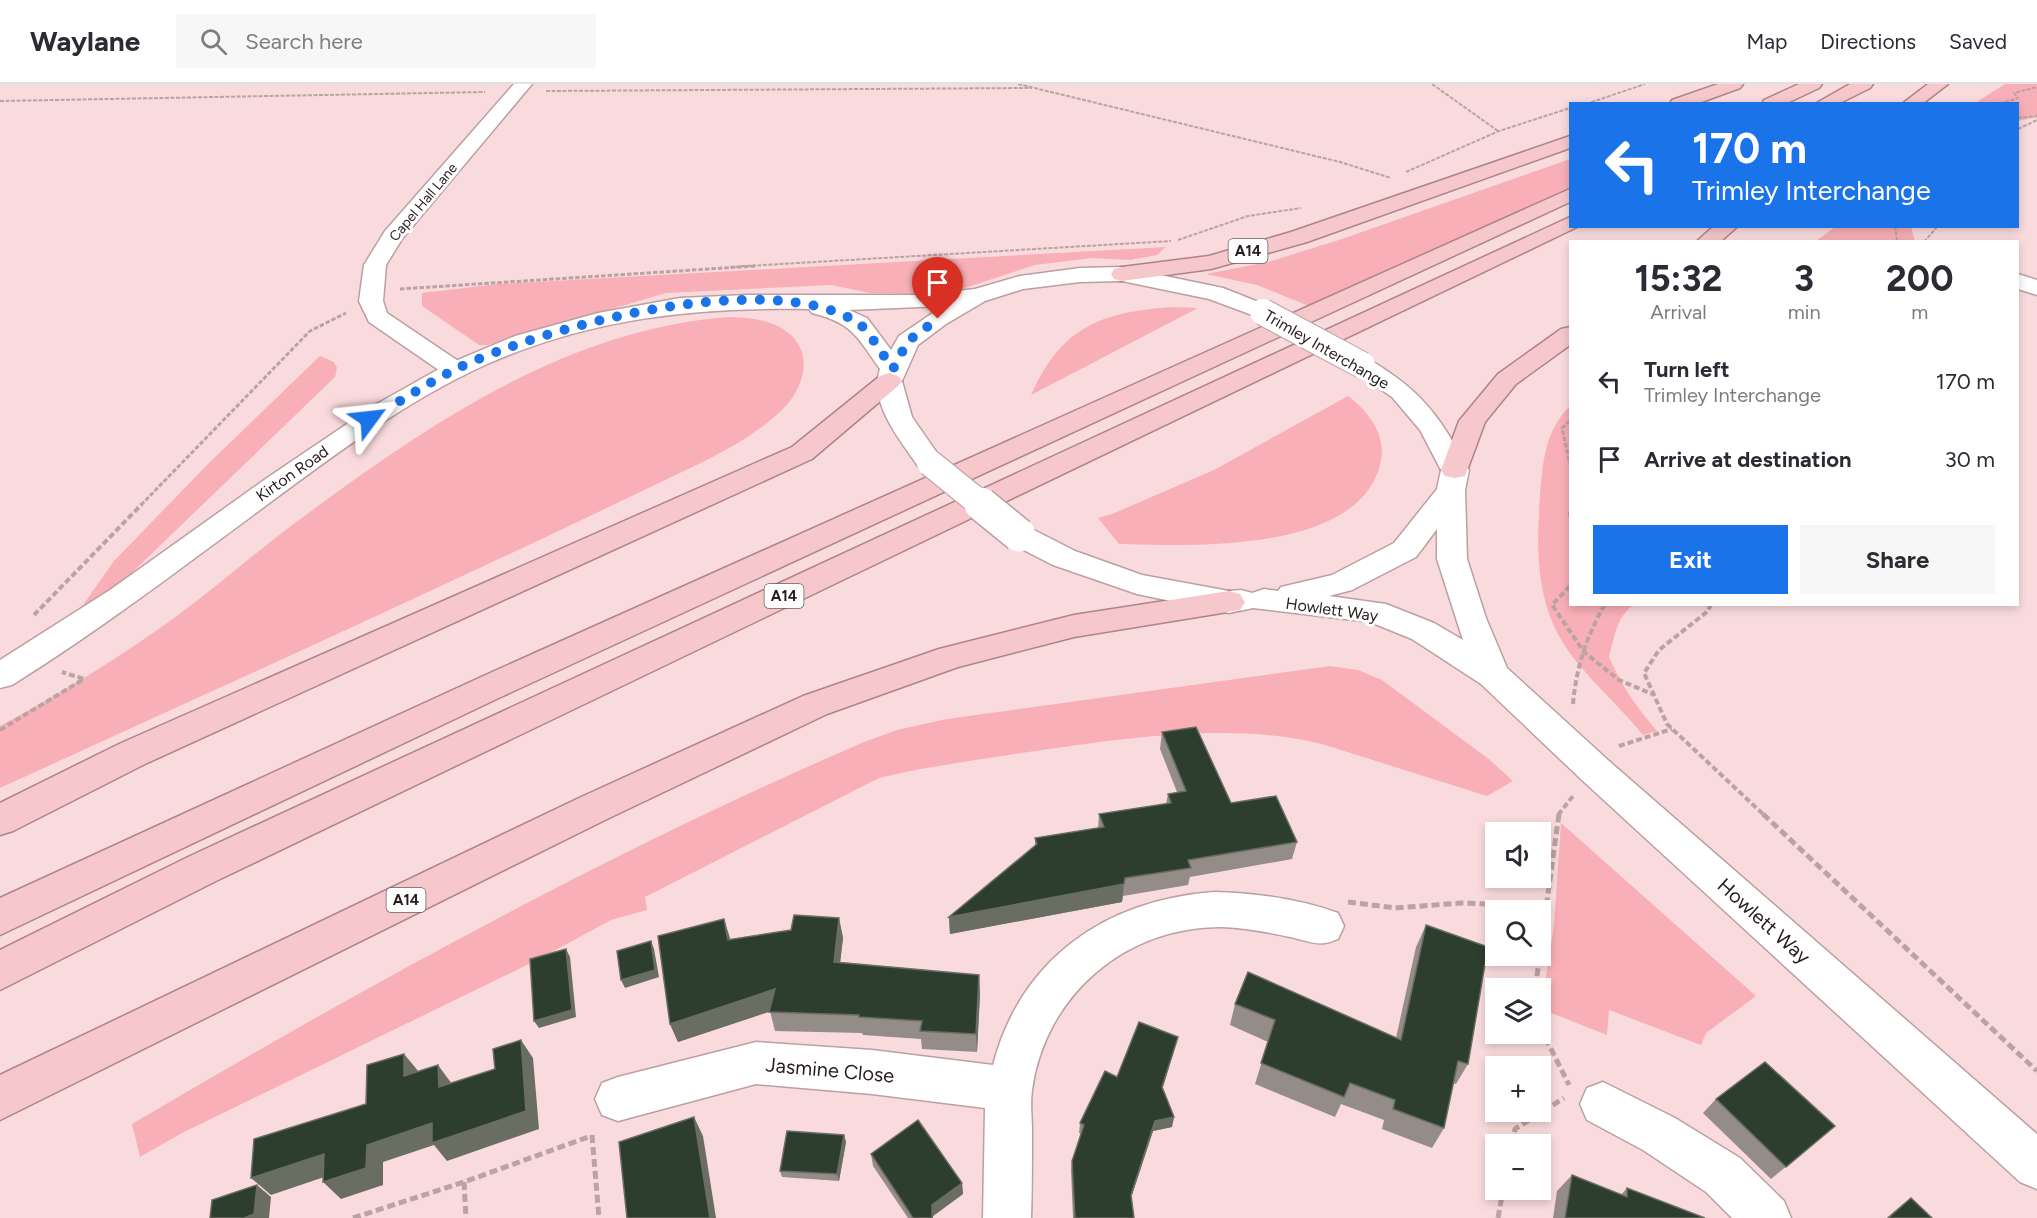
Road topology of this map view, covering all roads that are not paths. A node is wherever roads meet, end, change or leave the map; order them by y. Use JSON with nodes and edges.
{"nodes":[{"id":1,"x":1734,"y":84,"type":"edge"},
{"id":2,"x":1813,"y":84,"type":"edge"},
{"id":3,"x":1864,"y":84,"type":"edge"},
{"id":4,"x":1940,"y":84,"type":"edge"},
{"id":5,"x":520,"y":88,"type":"edge"},
{"id":6,"x":1684,"y":102,"type":"edge"},
{"id":7,"x":1774,"y":102,"type":"edge"},
{"id":8,"x":1827,"y":102,"type":"edge"},
{"id":9,"x":1914,"y":102,"type":"edge"},
{"id":10,"x":1569,"y":142,"type":"edge"},
{"id":11,"x":1569,"y":195,"type":"edge"},
{"id":12,"x":1569,"y":223,"type":"edge"},
{"id":13,"x":1725,"y":228,"type":"edge"},
{"id":14,"x":1709,"y":240,"type":"edge"},
{"id":15,"x":1122,"y":274,"type":"junction"},
{"id":16,"x":2019,"y":281,"type":"edge"},
{"id":17,"x":2037,"y":288,"type":"edge"},
{"id":18,"x":976,"y":296,"type":"junction"},
{"id":19,"x":789,"y":300,"type":"junction"},
{"id":20,"x":1569,"y":335,"type":"edge"},
{"id":21,"x":455,"y":370,"type":"junction"},
{"id":22,"x":891,"y":375,"type":"junction"},
{"id":23,"x":1453,"y":480,"type":"junction"},
{"id":24,"x":1264,"y":600,"type":"junction"},
{"id":25,"x":1229,"y":602,"type":"junction"},
{"id":26,"x":1493,"y":675,"type":"junction"},
{"id":27,"x":0,"y":676,"type":"edge"},
{"id":28,"x":0,"y":820,"type":"edge"},
{"id":29,"x":0,"y":917,"type":"edge"},
{"id":30,"x":1324,"y":926,"type":"road end"},
{"id":31,"x":0,"y":971,"type":"edge"},
{"id":32,"x":1009,"y":1089,"type":"junction"},
{"id":33,"x":0,"y":1098,"type":"edge"},
{"id":34,"x":618,"y":1099,"type":"road end"},
{"id":35,"x":1603,"y":1104,"type":"dead end"},
{"id":36,"x":2037,"y":1165,"type":"edge"},
{"id":37,"x":1007,"y":1218,"type":"edge"},
{"id":38,"x":1767,"y":1218,"type":"edge"}],
"edges":[{"from":1,"to":6,"type":"highway"},
{"from":2,"to":7,"type":"highway"},
{"from":3,"to":8,"type":"highway"},
{"from":4,"to":9,"type":"highway"},
{"from":5,"to":21,"type":"street","name":"Capel Hall Lane"},
{"from":10,"to":15,"type":"highway","number":"A14"},
{"from":11,"to":29,"type":"highway","number":"A14"},
{"from":12,"to":31,"type":"highway","number":"A14"},
{"from":13,"to":14,"type":"highway"},
{"from":15,"to":18,"type":"street","name":"Trimley Interchange"},
{"from":15,"to":23,"type":"street","name":"Trimley Interchange","bridge":true},
{"from":16,"to":17,"type":"street"},
{"from":18,"to":19,"type":"street","name":"Kirton Road"},
{"from":18,"to":22,"type":"street","name":"Trimley Interchange"},
{"from":19,"to":21,"type":"street","name":"Kirton Road"},
{"from":19,"to":22,"type":"street","name":"Kirton Road"},
{"from":20,"to":23,"type":"highway"},
{"from":21,"to":27,"type":"street","name":"Kirton Road"},
{"from":22,"to":25,"type":"street","bridge":true},
{"from":22,"to":28,"type":"highway"},
{"from":23,"to":24,"type":"street"},
{"from":23,"to":26,"type":"street","name":"Howlett Way"},
{"from":24,"to":25,"type":"street"},
{"from":24,"to":26,"type":"street","name":"Howlett Way"},
{"from":25,"to":33,"type":"highway","number":"A14"},
{"from":26,"to":36,"type":"street","name":"Howlett Way"},
{"from":30,"to":32,"type":"street"},
{"from":32,"to":34,"type":"street","name":"Jasmine Close"},
{"from":32,"to":37,"type":"street"},
{"from":35,"to":38,"type":"street"}]}
